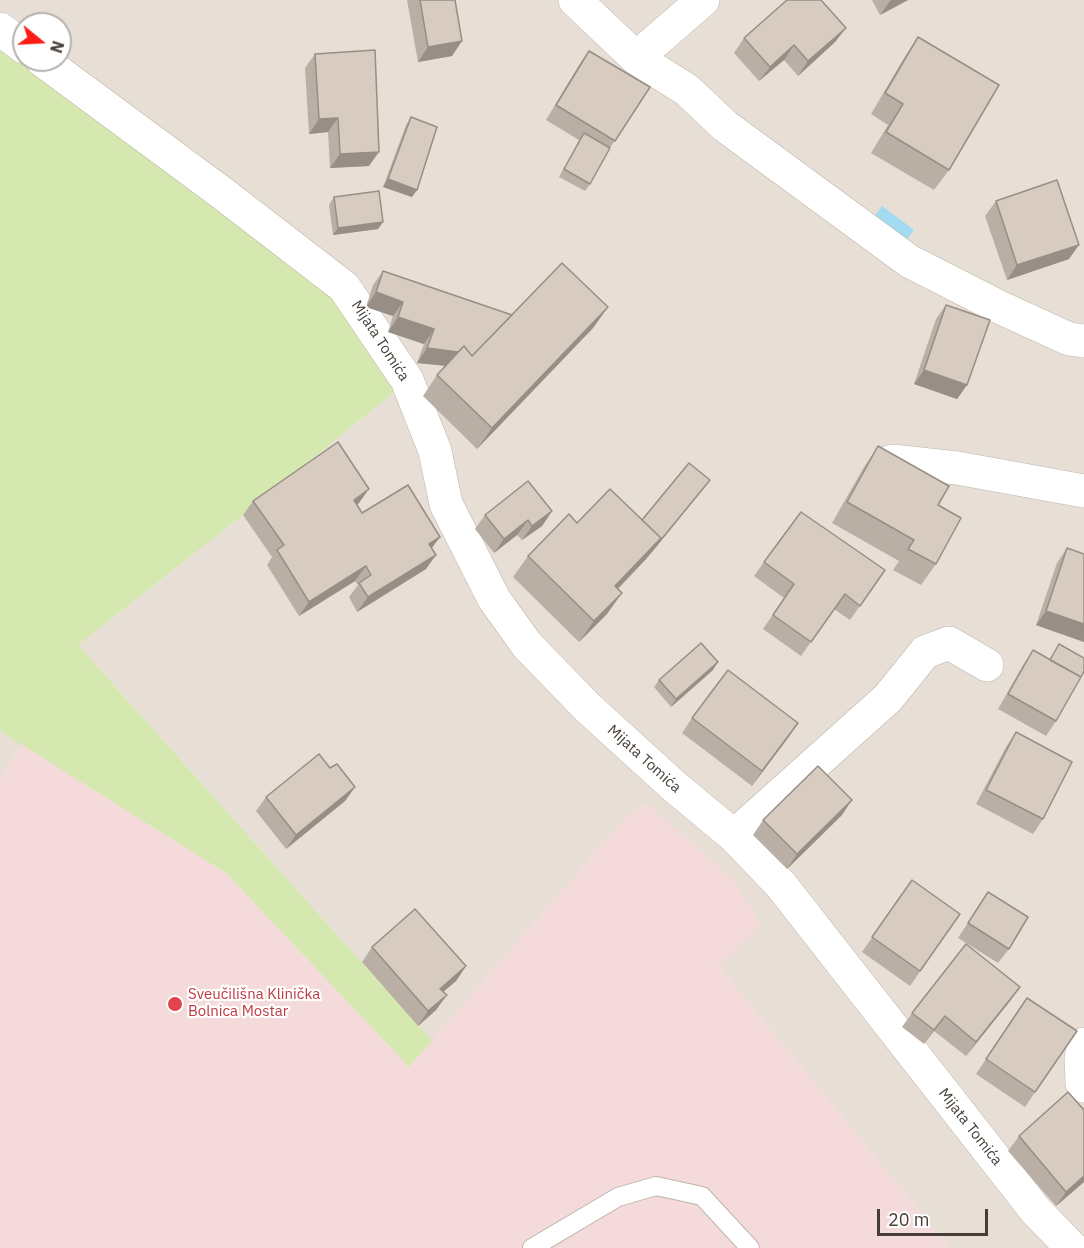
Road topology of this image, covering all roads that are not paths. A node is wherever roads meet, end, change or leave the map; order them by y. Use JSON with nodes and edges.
{"nodes":[{"id":1,"x":574,"y":0,"type":"edge"},
{"id":2,"x":704,"y":0,"type":"edge"},
{"id":3,"x":636,"y":58,"type":"junction"},
{"id":4,"x":58,"y":72,"type":"edge"},
{"id":5,"x":1079,"y":335,"type":"edge"},
{"id":6,"x":892,"y":461,"type":"edge"},
{"id":7,"x":1084,"y":491,"type":"edge"},
{"id":8,"x":987,"y":665,"type":"dead end"},
{"id":9,"x":734,"y":836,"type":"junction"},
{"id":10,"x":1084,"y":1044,"type":"edge"},
{"id":11,"x":1084,"y":1086,"type":"edge"},
{"id":12,"x":532,"y":1248,"type":"edge"},
{"id":13,"x":750,"y":1248,"type":"edge"},
{"id":14,"x":1072,"y":1248,"type":"edge"}],
"edges":[{"from":1,"to":3,"type":"street"},
{"from":2,"to":3,"type":"street"},
{"from":3,"to":5,"type":"street"},
{"from":4,"to":9,"type":"street","name":"Mijata Tomića"},
{"from":6,"to":7,"type":"street"},
{"from":8,"to":9,"type":"street"},
{"from":9,"to":14,"type":"street","name":"Mijata Tomića"},
{"from":10,"to":11,"type":"street"},
{"from":12,"to":13,"type":"lane"}]}
